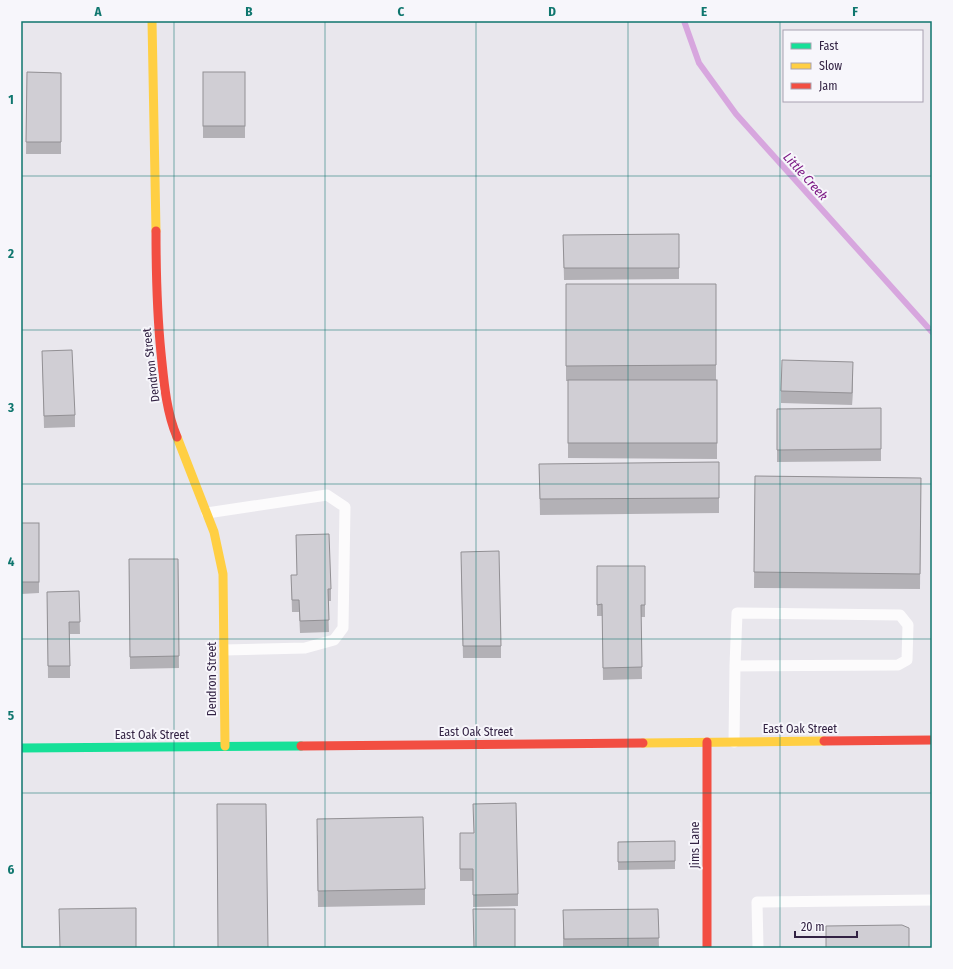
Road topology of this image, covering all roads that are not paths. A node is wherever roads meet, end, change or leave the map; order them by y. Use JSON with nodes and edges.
{"nodes":[{"id":1,"x":152,"y":21,"type":"edge"},
{"id":2,"x":206,"y":513,"type":"junction"},
{"id":3,"x":224,"y":650,"type":"junction"},
{"id":4,"x":735,"y":666,"type":"junction"},
{"id":5,"x":932,"y":740,"type":"edge"},
{"id":6,"x":707,"y":742,"type":"junction"},
{"id":7,"x":734,"y":742,"type":"junction"},
{"id":8,"x":224,"y":746,"type":"junction"},
{"id":9,"x":21,"y":748,"type":"edge"},
{"id":10,"x":932,"y":900,"type":"edge"},
{"id":11,"x":707,"y":948,"type":"edge"},
{"id":12,"x":758,"y":948,"type":"edge"}],
"edges":[{"from":1,"to":2,"type":"main road","name":"Dendron Street"},
{"from":2,"to":3,"type":"main road","name":"Dendron Street"},
{"from":2,"to":3,"type":"lane"},
{"from":3,"to":8,"type":"main road","name":"Dendron Street"},
{"from":4,"to":4,"type":"lane"},
{"from":4,"to":7,"type":"lane"},
{"from":5,"to":7,"type":"main road","name":"East Oak Street"},
{"from":6,"to":7,"type":"main road","name":"East Oak Street"},
{"from":6,"to":8,"type":"main road","name":"East Oak Street"},
{"from":6,"to":11,"type":"main road","name":"Jims Lane"},
{"from":8,"to":9,"type":"main road","name":"East Oak Street"},
{"from":10,"to":12,"type":"lane"}]}
